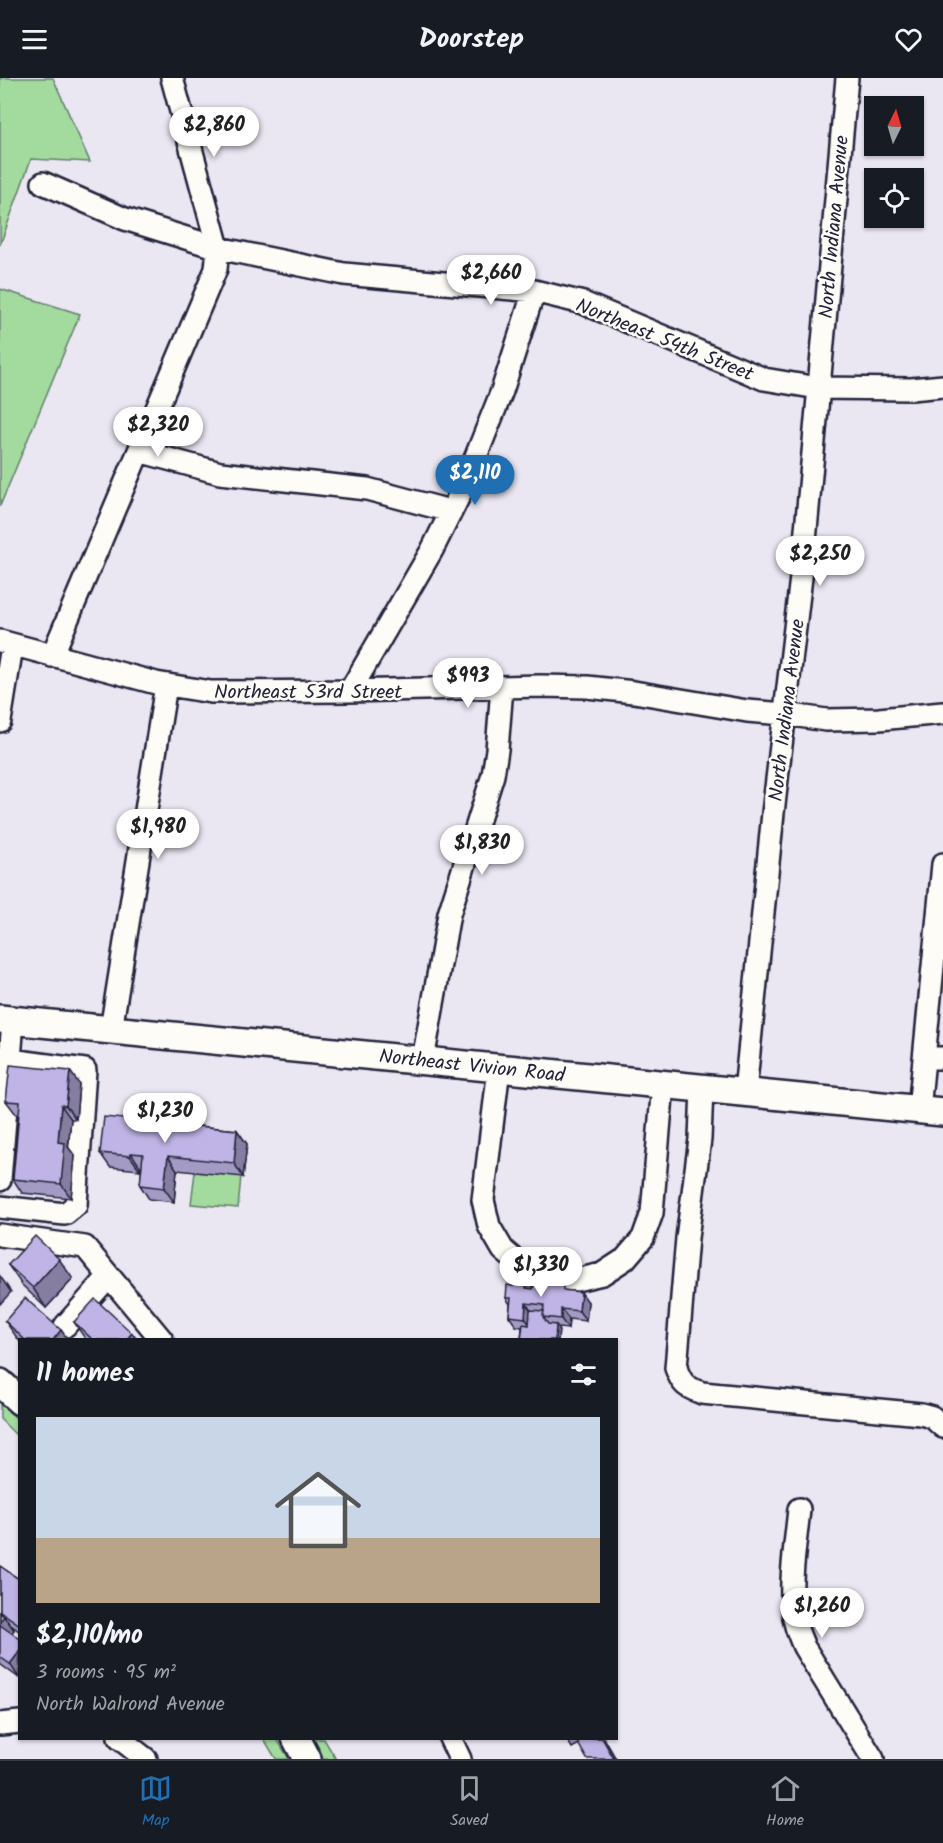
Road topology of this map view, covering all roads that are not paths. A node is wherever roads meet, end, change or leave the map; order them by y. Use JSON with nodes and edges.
{"nodes":[{"id":1,"x":172,"y":78,"type":"edge"},
{"id":2,"x":847,"y":78,"type":"edge"},
{"id":3,"x":44,"y":183,"type":"dead end"},
{"id":4,"x":219,"y":248,"type":"junction"},
{"id":5,"x":534,"y":291,"type":"junction"},
{"id":6,"x":943,"y":386,"type":"edge"},
{"id":7,"x":818,"y":388,"type":"junction"},
{"id":8,"x":139,"y":451,"type":"junction"},
{"id":9,"x":450,"y":511,"type":"junction"},
{"id":10,"x":6,"y":643,"type":"edge"},
{"id":11,"x":52,"y":656,"type":"junction"},
{"id":12,"x":166,"y":685,"type":"junction"},
{"id":13,"x":502,"y":687,"type":"junction"},
{"id":14,"x":350,"y":691,"type":"junction"},
{"id":15,"x":943,"y":713,"type":"edge"},
{"id":16,"x":785,"y":714,"type":"junction"},
{"id":17,"x":0,"y":722,"type":"edge"},
{"id":18,"x":943,"y":864,"type":"edge"},
{"id":19,"x":940,"y":932,"type":"edge"},
{"id":20,"x":7,"y":1020,"type":"edge"},
{"id":21,"x":111,"y":1030,"type":"junction"},
{"id":22,"x":934,"y":1058,"type":"edge"},
{"id":23,"x":5,"y":1060,"type":"edge"},
{"id":24,"x":423,"y":1060,"type":"junction"},
{"id":25,"x":499,"y":1068,"type":"junction"},
{"id":26,"x":663,"y":1084,"type":"junction"},
{"id":27,"x":702,"y":1088,"type":"junction"},
{"id":28,"x":745,"y":1092,"type":"junction"},
{"id":29,"x":931,"y":1111,"type":"edge"},
{"id":30,"x":0,"y":1168,"type":"edge"},
{"id":31,"x":0,"y":1207,"type":"edge"},
{"id":32,"x":0,"y":1236,"type":"edge"},
{"id":33,"x":109,"y":1276,"type":"junction"},
{"id":34,"x":65,"y":1326,"type":"dead end"},
{"id":35,"x":160,"y":1338,"type":"edge"},
{"id":36,"x":943,"y":1427,"type":"edge"},
{"id":37,"x":799,"y":1509,"type":"dead end"},
{"id":38,"x":18,"y":1722,"type":"edge"},
{"id":39,"x":0,"y":1724,"type":"edge"},
{"id":40,"x":122,"y":1740,"type":"edge"},
{"id":41,"x":297,"y":1740,"type":"edge"},
{"id":42,"x":451,"y":1740,"type":"edge"},
{"id":43,"x":146,"y":1759,"type":"edge"},
{"id":44,"x":307,"y":1759,"type":"edge"},
{"id":45,"x":460,"y":1759,"type":"edge"},
{"id":46,"x":873,"y":1759,"type":"edge"}],
"edges":[{"from":1,"to":4,"type":"street"},
{"from":2,"to":7,"type":"street","name":"North Indiana Avenue"},
{"from":3,"to":4,"type":"street","name":"Northeast 54th Street"},
{"from":4,"to":5,"type":"street","name":"Northeast 54th Street"},
{"from":4,"to":8,"type":"street"},
{"from":5,"to":7,"type":"street","name":"Northeast 54th Street"},
{"from":5,"to":9,"type":"street"},
{"from":6,"to":7,"type":"street","name":"Northeast 54th Street"},
{"from":7,"to":16,"type":"street","name":"North Indiana Avenue"},
{"from":8,"to":9,"type":"street"},
{"from":8,"to":11,"type":"street"},
{"from":9,"to":14,"type":"street"},
{"from":10,"to":11,"type":"street","name":"Northeast 53rd Street"},
{"from":10,"to":17,"type":"street"},
{"from":11,"to":12,"type":"street","name":"Northeast 53rd Street"},
{"from":12,"to":14,"type":"street","name":"Northeast 53rd Street"},
{"from":12,"to":21,"type":"street"},
{"from":13,"to":14,"type":"street","name":"Northeast 53rd Street"},
{"from":13,"to":16,"type":"street","name":"Northeast 53rd Street"},
{"from":13,"to":24,"type":"street"},
{"from":15,"to":16,"type":"street","name":"Northeast 53rd Street"},
{"from":16,"to":28,"type":"street","name":"North Indiana Avenue"},
{"from":18,"to":19,"type":"street"},
{"from":19,"to":22,"type":"street"},
{"from":20,"to":21,"type":"main road","name":"Northeast Vivion Road"},
{"from":20,"to":23,"type":"street"},
{"from":21,"to":24,"type":"main road","name":"Northeast Vivion Road"},
{"from":22,"to":29,"type":"street"},
{"from":23,"to":30,"type":"street"},
{"from":23,"to":31,"type":"street"},
{"from":24,"to":25,"type":"main road","name":"Northeast Vivion Road"},
{"from":25,"to":26,"type":"main road","name":"Northeast Vivion Road"},
{"from":25,"to":26,"type":"street"},
{"from":26,"to":27,"type":"main road","name":"Northeast Vivion Road"},
{"from":27,"to":28,"type":"main road","name":"Northeast Vivion Road"},
{"from":27,"to":36,"type":"street"},
{"from":28,"to":29,"type":"main road","name":"Northeast Vivion Road"},
{"from":32,"to":33,"type":"street"},
{"from":33,"to":34,"type":"street"},
{"from":33,"to":35,"type":"street"},
{"from":37,"to":46,"type":"street"},
{"from":38,"to":39,"type":"street"},
{"from":40,"to":43,"type":"street"},
{"from":41,"to":44,"type":"main road"},
{"from":42,"to":45,"type":"street"}]}
